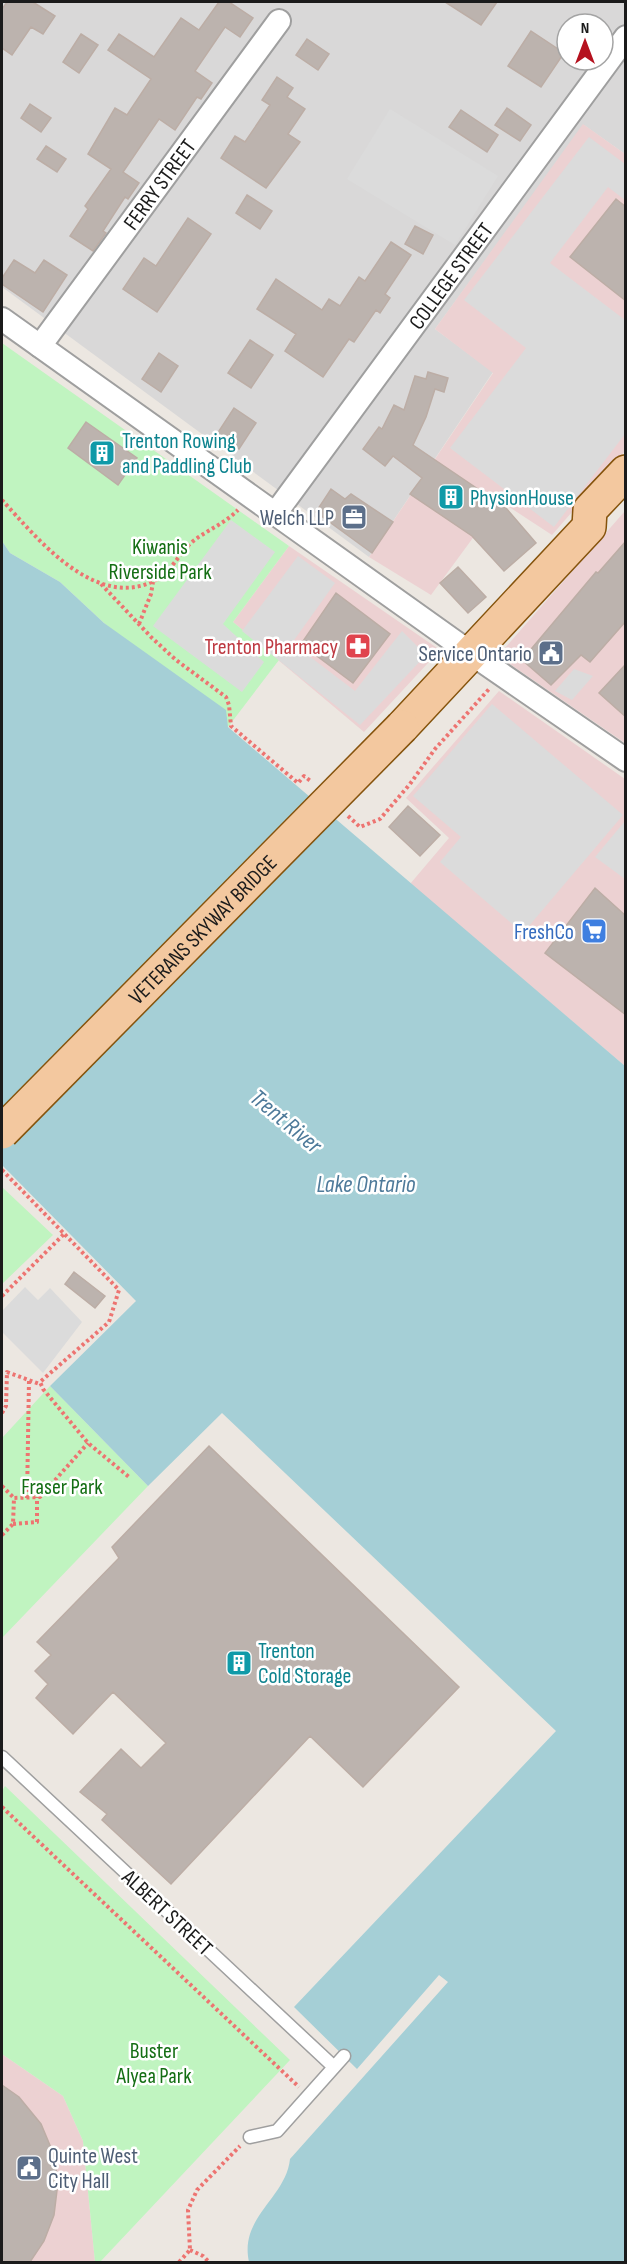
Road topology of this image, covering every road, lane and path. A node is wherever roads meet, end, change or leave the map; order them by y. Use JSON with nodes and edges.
{"nodes":[{"id":1,"x":279,"y":21,"type":"dead end"},
{"id":2,"x":626,"y":37,"type":"edge"},
{"id":3,"x":2,"y":319,"type":"edge"},
{"id":4,"x":40,"y":346,"type":"junction"},
{"id":5,"x":626,"y":472,"type":"edge"},
{"id":6,"x":249,"y":495,"type":"junction"},
{"id":7,"x":2,"y":500,"type":"edge"},
{"id":8,"x":626,"y":504,"type":"edge"},
{"id":9,"x":275,"y":514,"type":"junction"},
{"id":10,"x":590,"y":527,"type":"junction"},
{"id":11,"x":153,"y":582,"type":"junction"},
{"id":12,"x":101,"y":584,"type":"junction"},
{"id":13,"x":139,"y":624,"type":"junction"},
{"id":14,"x":472,"y":654,"type":"junction"},
{"id":15,"x":626,"y":760,"type":"edge"},
{"id":16,"x":290,"y":776,"type":"dead end"},
{"id":17,"x":2,"y":1132,"type":"edge"},
{"id":18,"x":2,"y":1170,"type":"edge"},
{"id":19,"x":64,"y":1234,"type":"junction"},
{"id":20,"x":2,"y":1296,"type":"edge"},
{"id":21,"x":29,"y":1380,"type":"junction"},
{"id":22,"x":42,"y":1386,"type":"junction"},
{"id":23,"x":2,"y":1413,"type":"edge"},
{"id":24,"x":88,"y":1443,"type":"junction"},
{"id":25,"x":129,"y":1477,"type":"dead end"},
{"id":26,"x":2,"y":1486,"type":"edge"},
{"id":27,"x":38,"y":1497,"type":"junction"},
{"id":28,"x":14,"y":1498,"type":"junction"},
{"id":29,"x":27,"y":1498,"type":"junction"},
{"id":30,"x":13,"y":1524,"type":"junction"},
{"id":31,"x":2,"y":1535,"type":"edge"},
{"id":32,"x":4,"y":1762,"type":"edge"},
{"id":33,"x":2,"y":1807,"type":"edge"},
{"id":34,"x":344,"y":2056,"type":"dead end"},
{"id":35,"x":333,"y":2067,"type":"junction"},
{"id":36,"x":308,"y":2096,"type":"junction"},
{"id":37,"x":250,"y":2137,"type":"joint"},
{"id":38,"x":190,"y":2250,"type":"junction"},
{"id":39,"x":179,"y":2262,"type":"edge"},
{"id":40,"x":208,"y":2262,"type":"edge"}],
"edges":[{"from":1,"to":4,"type":"street","name":"FERRY STREET"},
{"from":2,"to":9,"type":"street","name":"COLLEGE STREET"},
{"from":3,"to":4,"type":"street"},
{"from":4,"to":6,"type":"street"},
{"from":5,"to":10,"type":"main road"},
{"from":6,"to":9,"type":"street"},
{"from":6,"to":11,"type":"path"},
{"from":7,"to":12,"type":"path"},
{"from":8,"to":10,"type":"main road"},
{"from":9,"to":14,"type":"street"},
{"from":10,"to":14,"type":"main road","name":"VETERANS SKYWAY BRIDGE"},
{"from":11,"to":12,"type":"path"},
{"from":11,"to":13,"type":"path"},
{"from":12,"to":13,"type":"path"},
{"from":13,"to":16,"type":"path"},
{"from":14,"to":15,"type":"street"},
{"from":14,"to":17,"type":"main road","name":"VETERANS SKYWAY BRIDGE","bridge":true},
{"from":18,"to":19,"type":"path"},
{"from":19,"to":20,"type":"path"},
{"from":19,"to":22,"type":"path"},
{"from":21,"to":22,"type":"path"},
{"from":21,"to":23,"type":"path"},
{"from":21,"to":29,"type":"path"},
{"from":22,"to":24,"type":"path"},
{"from":24,"to":25,"type":"path"},
{"from":24,"to":27,"type":"path"},
{"from":26,"to":28,"type":"path"},
{"from":27,"to":29,"type":"path"},
{"from":27,"to":30,"type":"path"},
{"from":28,"to":29,"type":"path"},
{"from":28,"to":30,"type":"path"},
{"from":30,"to":31,"type":"path"},
{"from":32,"to":35,"type":"lane","name":"ALBERT STREET"},
{"from":33,"to":36,"type":"path"},
{"from":34,"to":35,"type":"lane"},
{"from":35,"to":36,"type":"lane"},
{"from":36,"to":37,"type":"lane"},
{"from":37,"to":38,"type":"path"},
{"from":38,"to":39,"type":"path"},
{"from":38,"to":40,"type":"path"}]}
